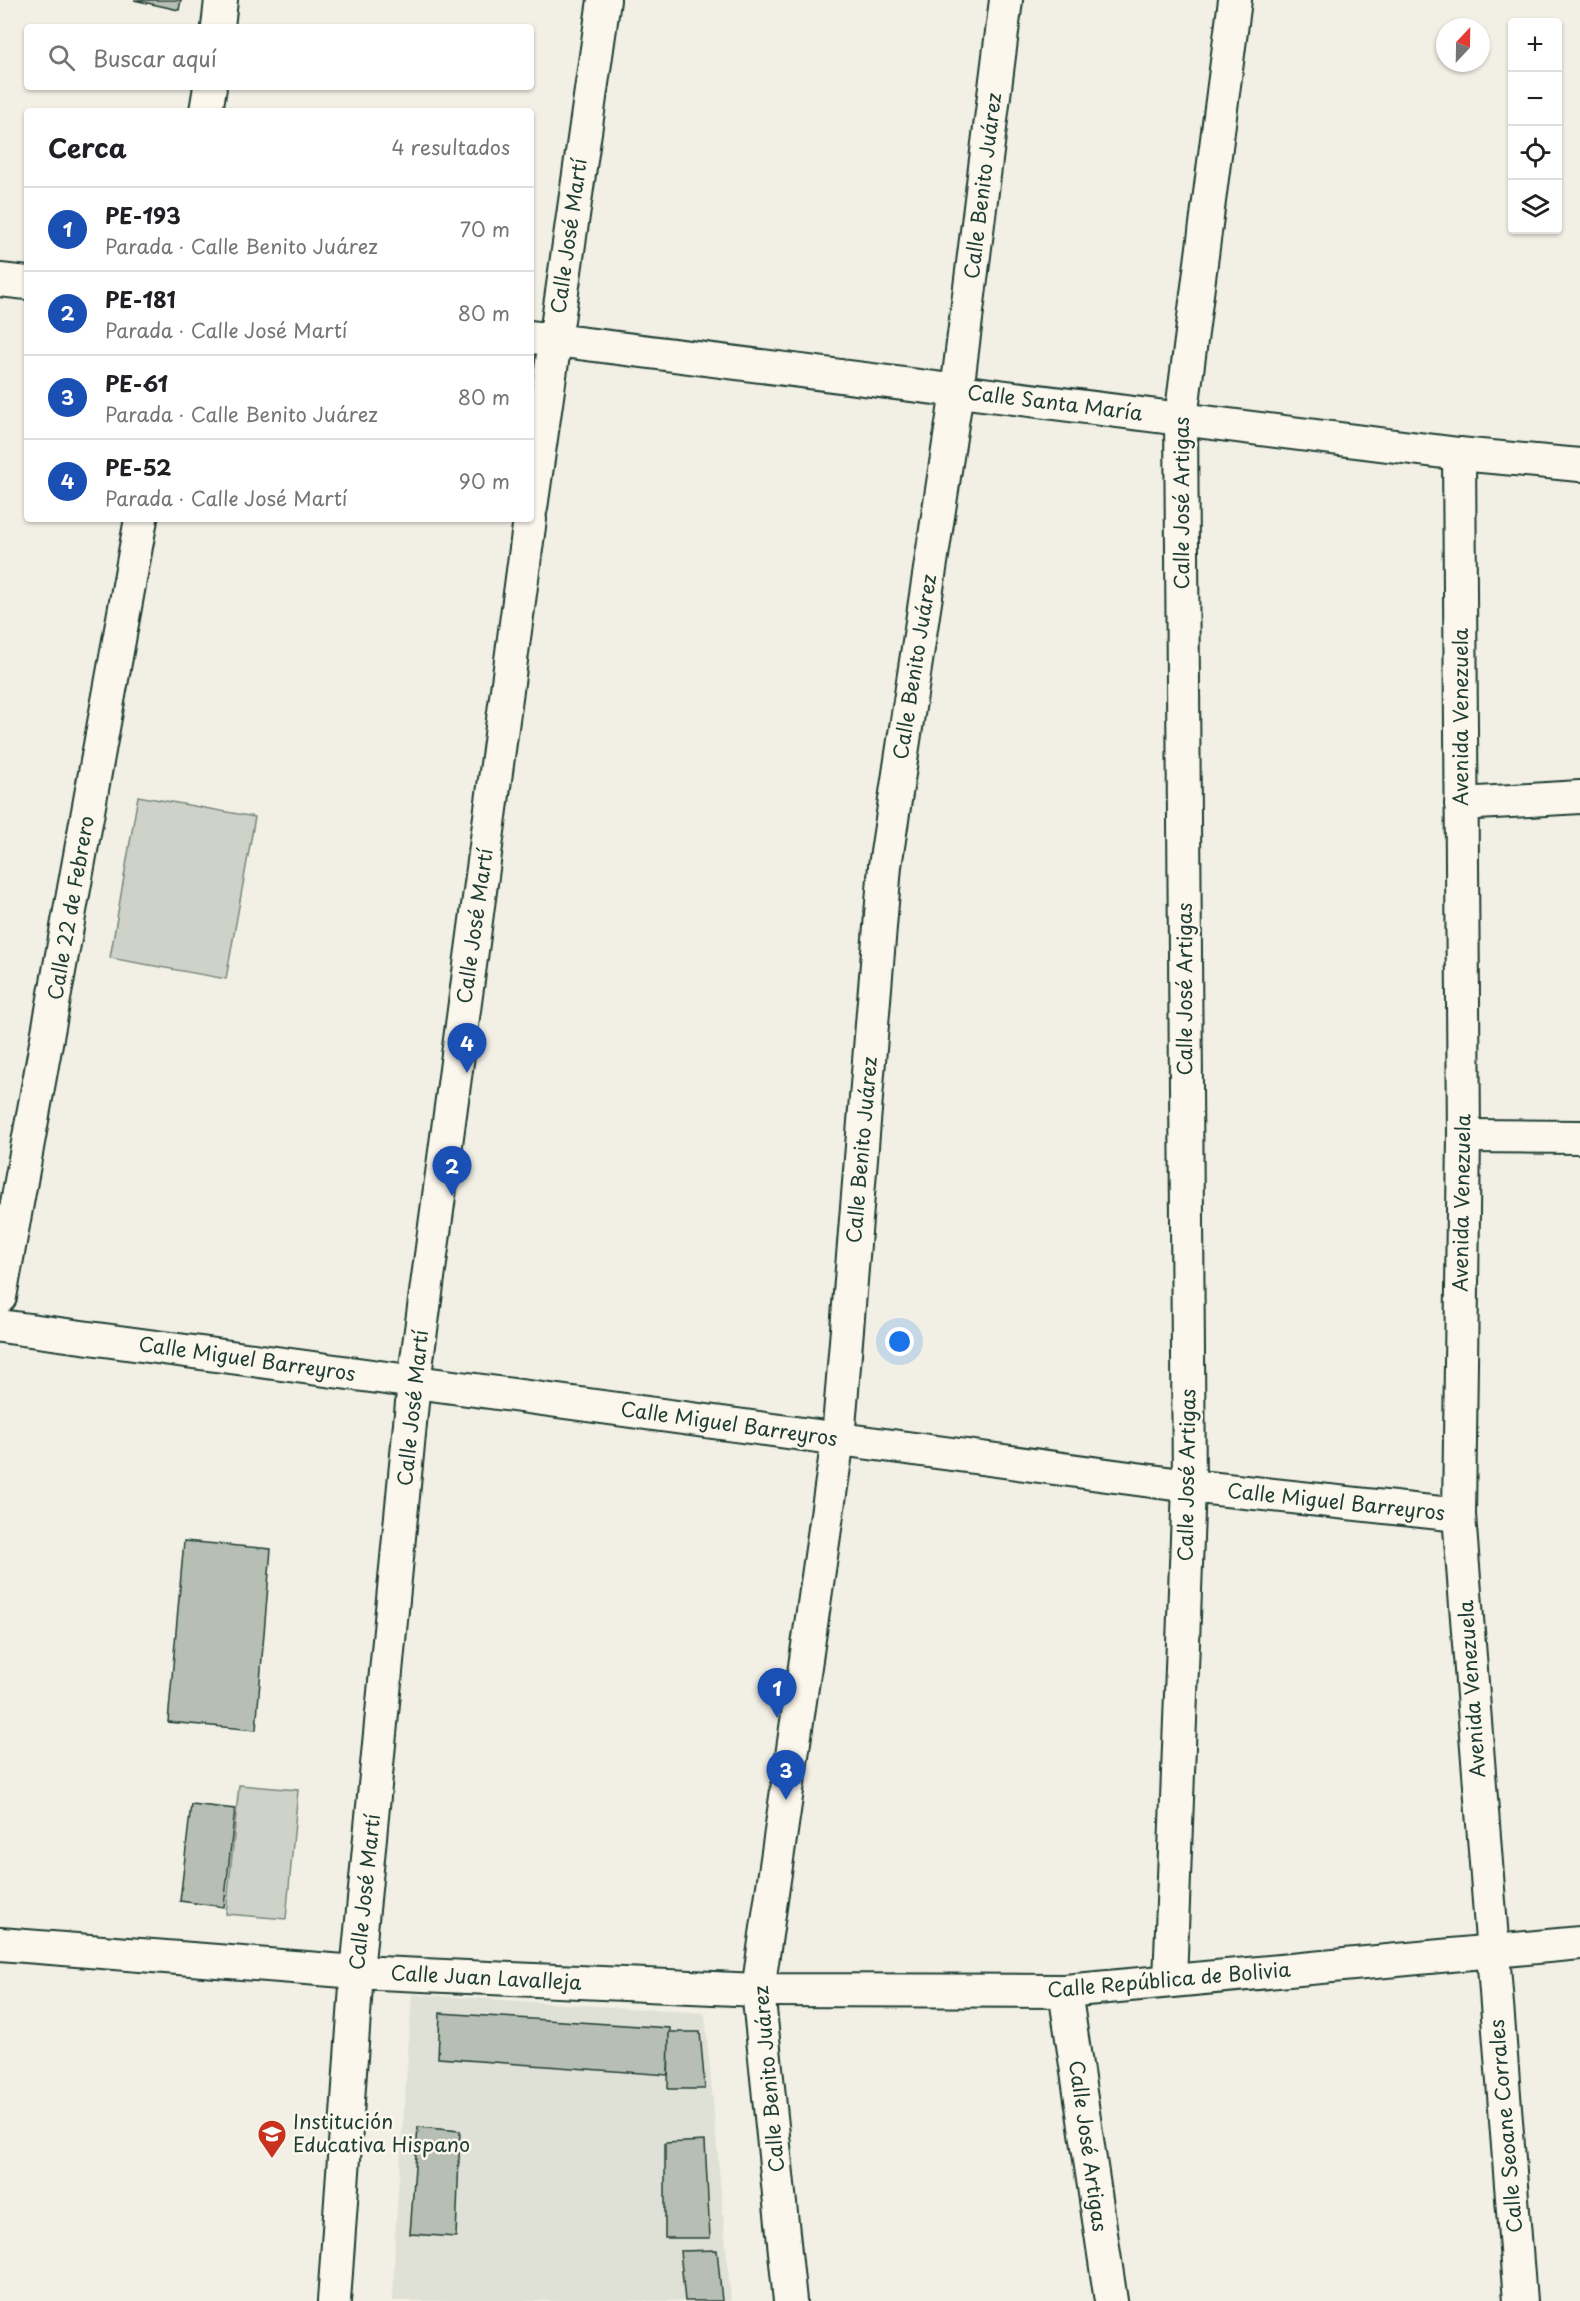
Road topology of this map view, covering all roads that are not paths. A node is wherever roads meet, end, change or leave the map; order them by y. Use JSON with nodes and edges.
{"nodes":[{"id":1,"x":221,"y":0,"type":"edge"},
{"id":2,"x":604,"y":0,"type":"edge"},
{"id":3,"x":1006,"y":0,"type":"edge"},
{"id":4,"x":1235,"y":0,"type":"edge"},
{"id":5,"x":218,"y":24,"type":"edge"},
{"id":6,"x":210,"y":90,"type":"edge"},
{"id":7,"x":206,"y":108,"type":"edge"},
{"id":8,"x":0,"y":280,"type":"edge"},
{"id":9,"x":24,"y":283,"type":"edge"},
{"id":10,"x":542,"y":339,"type":"edge"},
{"id":11,"x":957,"y":391,"type":"junction"},
{"id":12,"x":1181,"y":418,"type":"junction"},
{"id":13,"x":1459,"y":453,"type":"junction"},
{"id":14,"x":534,"y":462,"type":"edge"},
{"id":15,"x":1580,"y":465,"type":"edge"},
{"id":16,"x":140,"y":522,"type":"edge"},
{"id":17,"x":530,"y":522,"type":"edge"},
{"id":18,"x":1580,"y":797,"type":"edge"},
{"id":19,"x":1461,"y":804,"type":"junction"},
{"id":20,"x":1464,"y":1136,"type":"junction"},
{"id":21,"x":1580,"y":1137,"type":"edge"},
{"id":22,"x":0,"y":1297,"type":"edge"},
{"id":23,"x":0,"y":1326,"type":"edge"},
{"id":24,"x":414,"y":1382,"type":"junction"},
{"id":25,"x":838,"y":1439,"type":"junction"},
{"id":26,"x":1190,"y":1486,"type":"junction"},
{"id":27,"x":1459,"y":1515,"type":"junction"},
{"id":28,"x":1580,"y":1943,"type":"edge"},
{"id":29,"x":0,"y":1944,"type":"edge"},
{"id":30,"x":1492,"y":1952,"type":"junction"},
{"id":31,"x":357,"y":1972,"type":"junction"},
{"id":32,"x":1170,"y":1981,"type":"junction"},
{"id":33,"x":758,"y":1990,"type":"junction"},
{"id":34,"x":1065,"y":1991,"type":"junction"},
{"id":35,"x":334,"y":2301,"type":"edge"},
{"id":36,"x":790,"y":2301,"type":"edge"},
{"id":37,"x":1111,"y":2301,"type":"edge"},
{"id":38,"x":1520,"y":2301,"type":"edge"}],
"edges":[{"from":1,"to":5,"type":"street"},
{"from":2,"to":10,"type":"street","name":"Calle José Martí"},
{"from":3,"to":11,"type":"street","name":"Calle Benito Juárez"},
{"from":4,"to":12,"type":"street","name":"Calle José Artigas"},
{"from":6,"to":7,"type":"street"},
{"from":8,"to":9,"type":"street"},
{"from":10,"to":11,"type":"street","name":"Calle Santa María"},
{"from":10,"to":14,"type":"street","name":"Calle José Martí"},
{"from":11,"to":12,"type":"street","name":"Calle Santa María"},
{"from":11,"to":25,"type":"street","name":"Calle Benito Juárez"},
{"from":12,"to":13,"type":"street","name":"Calle Santa María"},
{"from":12,"to":26,"type":"street","name":"Calle José Artigas"},
{"from":13,"to":15,"type":"street","name":"Calle Santa María"},
{"from":13,"to":19,"type":"street","name":"Avenida Venezuela"},
{"from":16,"to":22,"type":"street","name":"Calle 22 de Febrero"},
{"from":17,"to":24,"type":"street","name":"Calle José Martí"},
{"from":18,"to":19,"type":"street"},
{"from":19,"to":20,"type":"street","name":"Avenida Venezuela"},
{"from":20,"to":21,"type":"street"},
{"from":20,"to":27,"type":"street","name":"Avenida Venezuela"},
{"from":23,"to":24,"type":"street","name":"Calle Miguel Barreyros"},
{"from":24,"to":25,"type":"street","name":"Calle Miguel Barreyros"},
{"from":24,"to":31,"type":"street","name":"Calle José Martí"},
{"from":25,"to":26,"type":"street","name":"Calle Miguel Barreyros"},
{"from":25,"to":33,"type":"street","name":"Calle Benito Juárez"},
{"from":26,"to":27,"type":"street","name":"Calle Miguel Barreyros"},
{"from":26,"to":32,"type":"street","name":"Calle José Artigas"},
{"from":27,"to":30,"type":"street","name":"Avenida Venezuela"},
{"from":28,"to":30,"type":"street","name":"Calle República de Bolivia"},
{"from":29,"to":31,"type":"street","name":"Calle Juan Lavalleja"},
{"from":30,"to":32,"type":"street","name":"Calle República de Bolivia"},
{"from":30,"to":38,"type":"street","name":"Calle Seoane Corrales"},
{"from":31,"to":33,"type":"street","name":"Calle Juan Lavalleja"},
{"from":31,"to":35,"type":"street","name":"Calle José Martí"},
{"from":32,"to":34,"type":"street","name":"Calle República de Bolivia"},
{"from":33,"to":34,"type":"street","name":"Calle República de Bolivia"},
{"from":33,"to":36,"type":"street","name":"Calle Benito Juárez"},
{"from":34,"to":37,"type":"street","name":"Calle José Artigas"}]}
